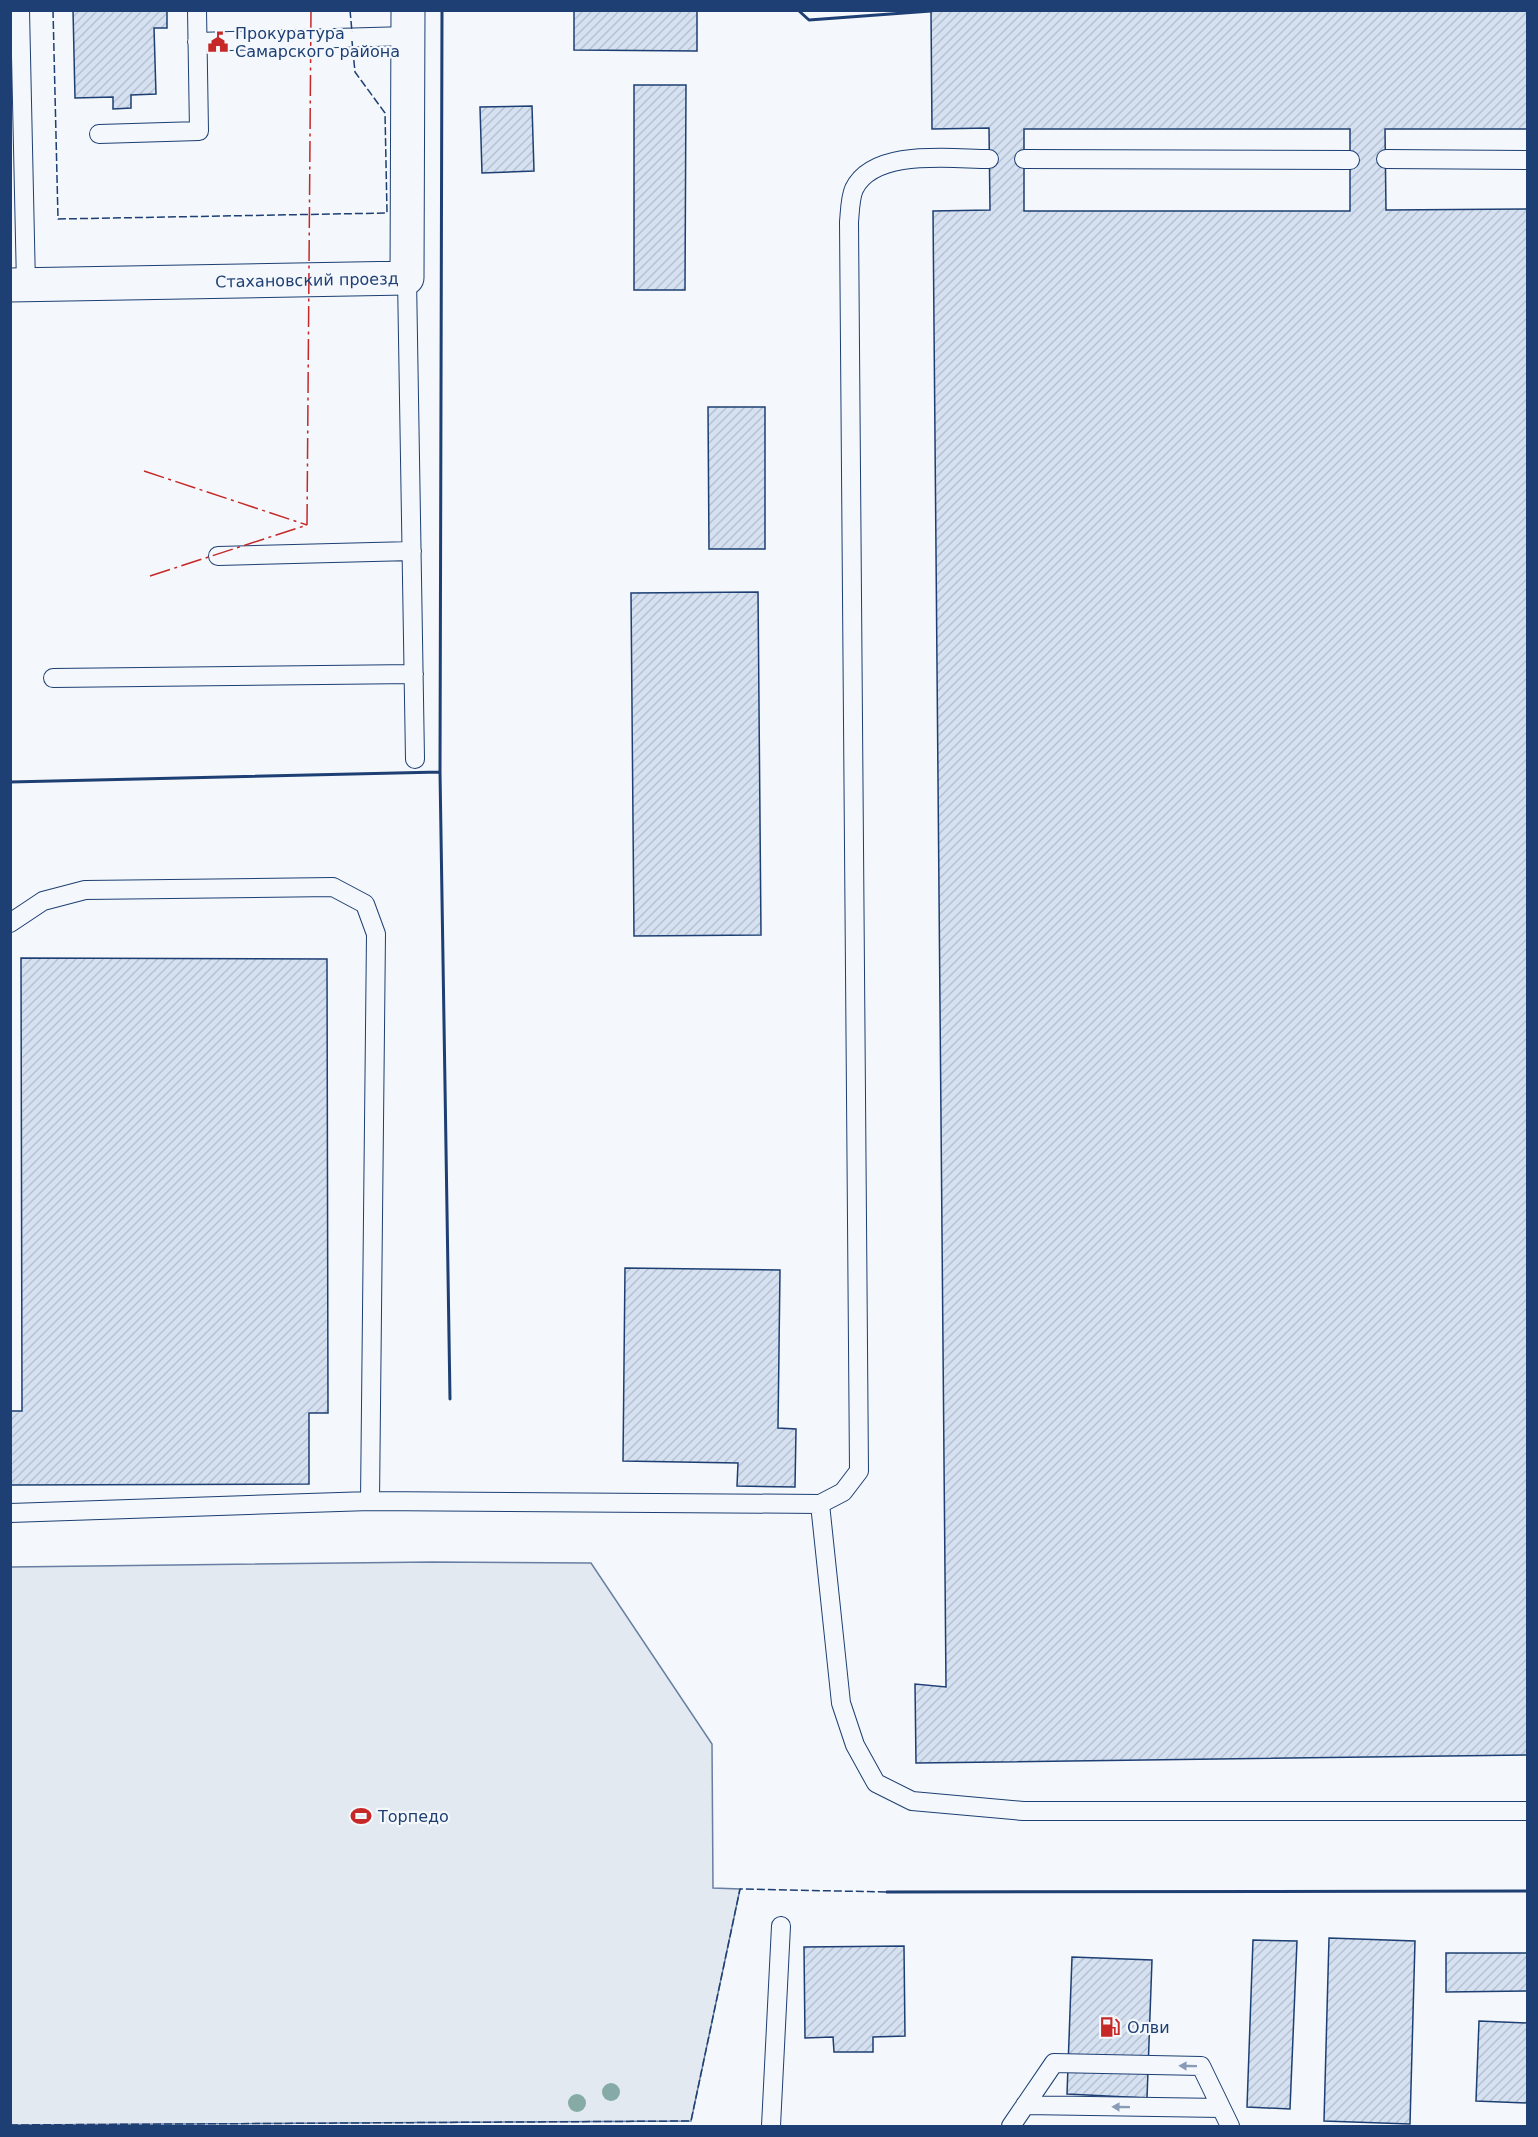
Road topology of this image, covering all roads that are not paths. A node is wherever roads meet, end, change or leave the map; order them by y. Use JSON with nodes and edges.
{"nodes":[{"id":1,"x":20,"y":10,"type":"edge"},
{"id":2,"x":197,"y":10,"type":"edge"},
{"id":3,"x":408,"y":23,"type":"edge"},
{"id":4,"x":197,"y":42,"type":"junction"},
{"id":5,"x":99,"y":134,"type":"dead end"},
{"id":6,"x":989,"y":159,"type":"dead end"},
{"id":7,"x":1024,"y":159,"type":"dead end"},
{"id":8,"x":1386,"y":159,"type":"dead end"},
{"id":9,"x":1350,"y":160,"type":"dead end"},
{"id":10,"x":1527,"y":160,"type":"edge"},
{"id":11,"x":407,"y":278,"type":"junction"},
{"id":12,"x":18,"y":285,"type":"edge"},
{"id":13,"x":412,"y":551,"type":"junction"},
{"id":14,"x":218,"y":556,"type":"dead end"},
{"id":15,"x":414,"y":674,"type":"junction"},
{"id":16,"x":53,"y":678,"type":"dead end"},
{"id":17,"x":415,"y":759,"type":"dead end"},
{"id":18,"x":10,"y":923,"type":"edge"},
{"id":19,"x":370,"y":1502,"type":"junction"},
{"id":20,"x":820,"y":1504,"type":"junction"},
{"id":21,"x":10,"y":1513,"type":"edge"},
{"id":22,"x":1527,"y":1811,"type":"edge"},
{"id":23,"x":781,"y":1926,"type":"dead end"},
{"id":24,"x":1025,"y":2105,"type":"junction"},
{"id":25,"x":1221,"y":2108,"type":"junction"},
{"id":26,"x":771,"y":2127,"type":"edge"},
{"id":27,"x":1011,"y":2127,"type":"edge"},
{"id":28,"x":1230,"y":2127,"type":"edge"}],
"edges":[{"from":1,"to":12,"type":"lane"},
{"from":2,"to":4,"type":"lane"},
{"from":3,"to":4,"type":"lane"},
{"from":3,"to":11,"type":"street","name":"Стахановский проезд"},
{"from":4,"to":5,"type":"lane"},
{"from":6,"to":20,"type":"lane"},
{"from":7,"to":9,"type":"lane"},
{"from":8,"to":10,"type":"lane"},
{"from":11,"to":12,"type":"street","name":"Стахановский проезд"},
{"from":11,"to":13,"type":"lane"},
{"from":13,"to":14,"type":"lane"},
{"from":13,"to":15,"type":"lane"},
{"from":15,"to":16,"type":"lane"},
{"from":15,"to":17,"type":"lane"},
{"from":18,"to":19,"type":"lane"},
{"from":19,"to":20,"type":"lane"},
{"from":19,"to":21,"type":"lane"},
{"from":20,"to":22,"type":"lane"},
{"from":23,"to":26,"type":"lane"},
{"from":25,"to":24,"type":"lane","one_way":true},
{"from":25,"to":24,"type":"lane","one_way":true},
{"from":24,"to":27,"type":"lane"},
{"from":25,"to":28,"type":"lane"}]}
